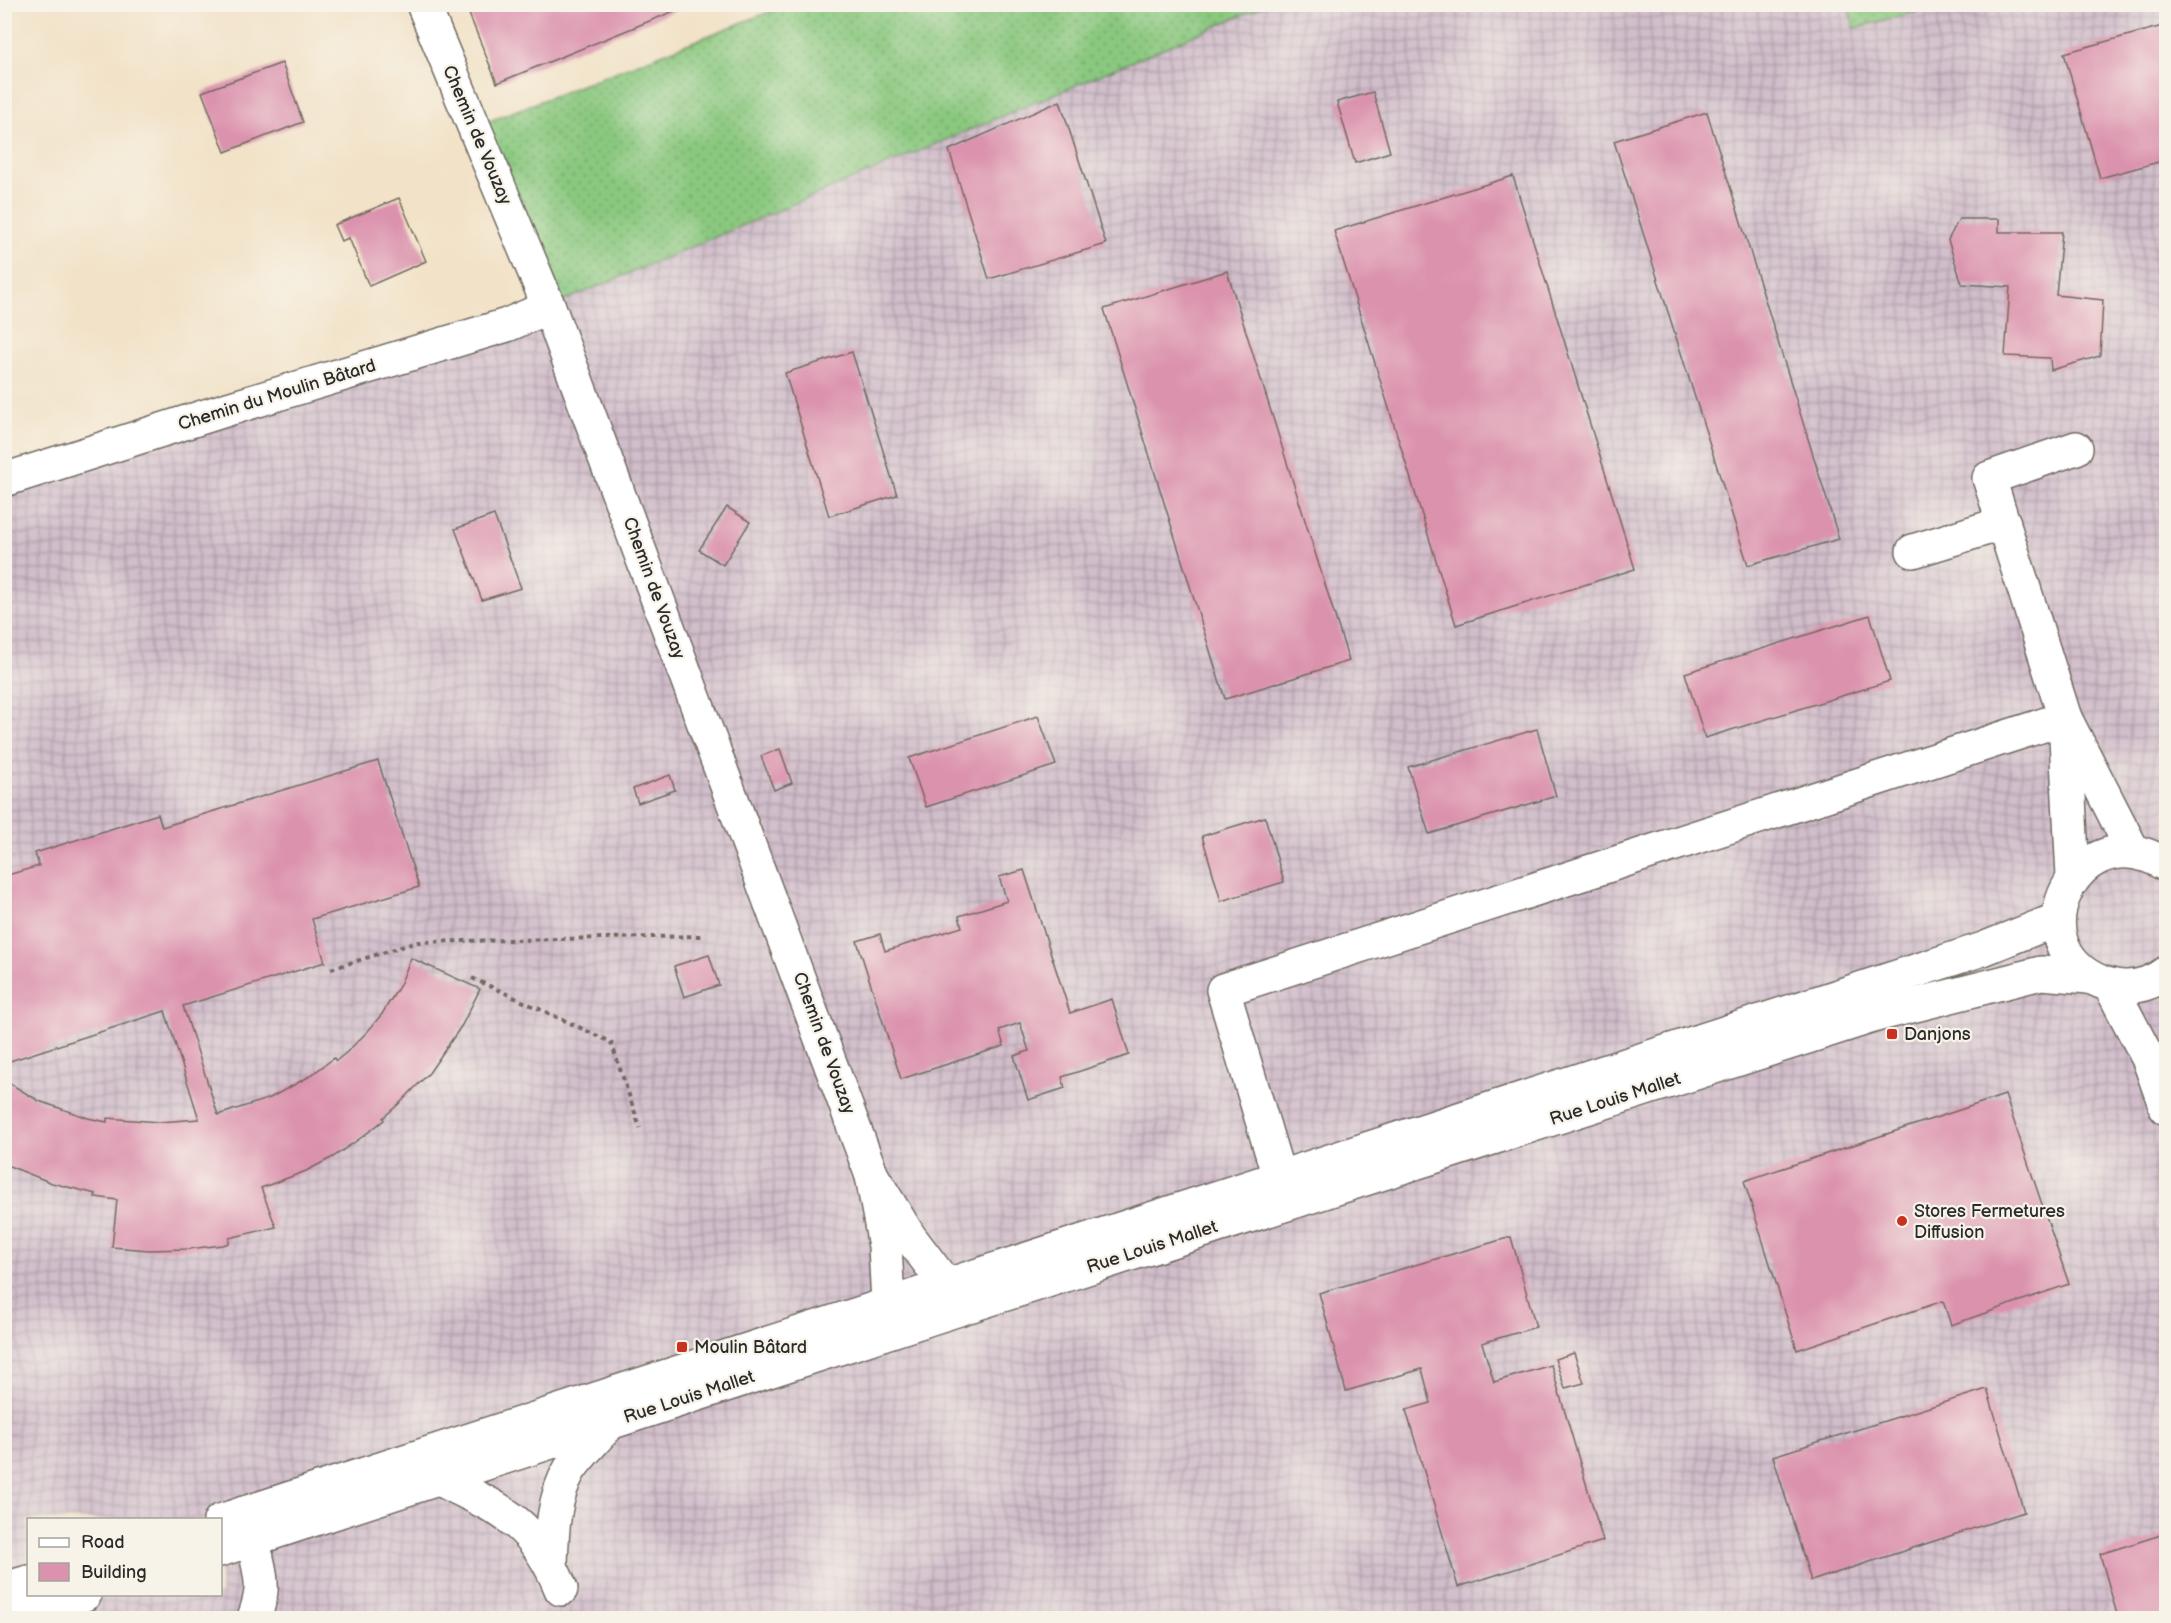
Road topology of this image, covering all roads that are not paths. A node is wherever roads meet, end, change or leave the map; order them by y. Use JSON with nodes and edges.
{"nodes":[{"id":1,"x":423,"y":4,"type":"edge"},
{"id":2,"x":549,"y":307,"type":"junction"},
{"id":3,"x":2076,"y":448,"type":"dead end"},
{"id":4,"x":4,"y":480,"type":"edge"},
{"id":5,"x":2004,"y":523,"type":"junction"},
{"id":6,"x":1913,"y":551,"type":"dead end"},
{"id":7,"x":2065,"y":718,"type":"junction"},
{"id":8,"x":2133,"y":851,"type":"junction"},
{"id":9,"x":2166,"y":865,"type":"edge"},
{"id":10,"x":2073,"y":877,"type":"junction"},
{"id":11,"x":2058,"y":919,"type":"junction"},
{"id":12,"x":2166,"y":973,"type":"edge"},
{"id":13,"x":2100,"y":981,"type":"junction"},
{"id":14,"x":2166,"y":1108,"type":"edge"},
{"id":15,"x":872,"y":1176,"type":"junction"},
{"id":16,"x":1279,"y":1177,"type":"junction"},
{"id":17,"x":946,"y":1285,"type":"junction"},
{"id":18,"x":888,"y":1303,"type":"junction"},
{"id":19,"x":922,"y":1321,"type":"junction"},
{"id":20,"x":606,"y":1410,"type":"junction"},
{"id":21,"x":435,"y":1465,"type":"junction"},
{"id":22,"x":239,"y":1525,"type":"edge"},
{"id":23,"x":222,"y":1547,"type":"edge"},
{"id":24,"x":27,"y":1582,"type":"edge"},
{"id":25,"x":4,"y":1589,"type":"edge"},
{"id":26,"x":79,"y":1596,"type":"edge"},
{"id":27,"x":11,"y":1618,"type":"edge"},
{"id":28,"x":255,"y":1618,"type":"edge"}],
"edges":[{"from":1,"to":2,"type":"main road","name":"Chemin de Vouzay"},
{"from":2,"to":4,"type":"main road","name":"Chemin du Moulin Bâtard"},
{"from":2,"to":15,"type":"main road","name":"Chemin de Vouzay"},
{"from":3,"to":5,"type":"main road"},
{"from":5,"to":6,"type":"main road"},
{"from":5,"to":7,"type":"main road"},
{"from":7,"to":8,"type":"main road"},
{"from":7,"to":10,"type":"main road"},
{"from":7,"to":16,"type":"main road"},
{"from":8,"to":9,"type":"main road"},
{"from":8,"to":10,"type":"main road"},
{"from":10,"to":11,"type":"main road"},
{"from":11,"to":13,"type":"main road"},
{"from":11,"to":16,"type":"main road","name":"Rue Louis Mallet"},
{"from":12,"to":13,"type":"main road","name":"Rue Louis Mallet"},
{"from":13,"to":14,"type":"main road"},
{"from":13,"to":19,"type":"main road","name":"Rue Louis Mallet"},
{"from":15,"to":17,"type":"main road","name":"Chemin de Vouzay"},
{"from":15,"to":18,"type":"main road","name":"Chemin de Vouzay"},
{"from":16,"to":17,"type":"main road","name":"Rue Louis Mallet"},
{"from":17,"to":18,"type":"main road","name":"Rue Louis Mallet"},
{"from":17,"to":19,"type":"main road"},
{"from":18,"to":19,"type":"main road"},
{"from":18,"to":20,"type":"main road","name":"Rue Louis Mallet"},
{"from":19,"to":20,"type":"main road","name":"Rue Louis Mallet"},
{"from":20,"to":21,"type":"main road","name":"Rue Louis Mallet"},
{"from":20,"to":21,"type":"main road"},
{"from":21,"to":22,"type":"main road","name":"Rue Louis Mallet"},
{"from":22,"to":23,"type":"main road","name":"Rue Louis Mallet"},
{"from":22,"to":28,"type":"main road"},
{"from":24,"to":25,"type":"main road"},
{"from":26,"to":27,"type":"main road"}]}
